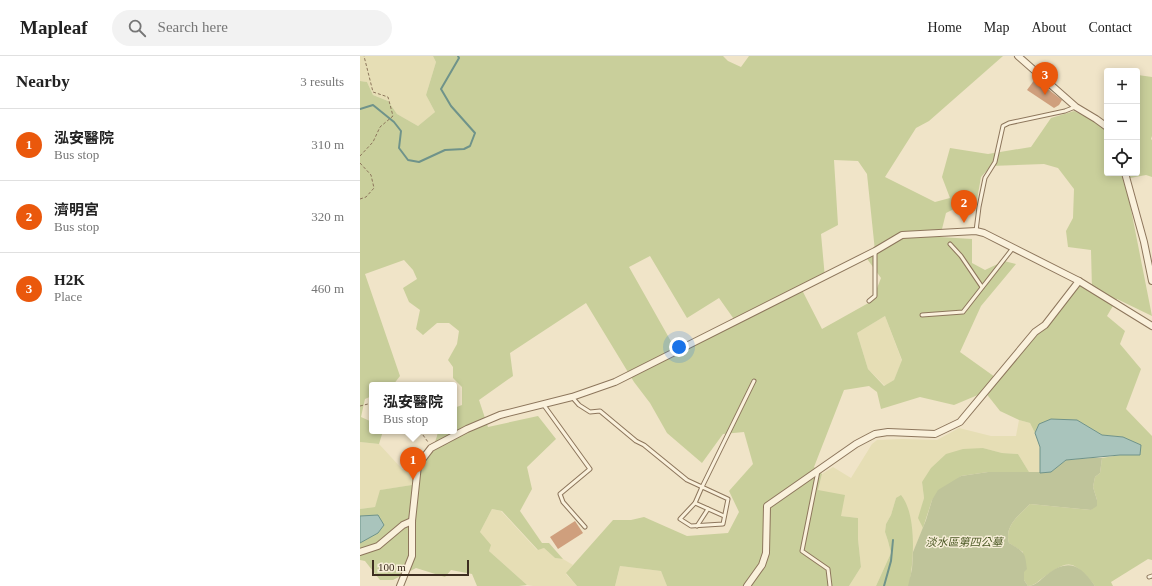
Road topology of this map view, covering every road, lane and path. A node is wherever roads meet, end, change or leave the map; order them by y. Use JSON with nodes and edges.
{"nodes":[{"id":1,"x":364,"y":56,"type":"edge"},
{"id":2,"x":1018,"y":56,"type":"edge"},
{"id":3,"x":1076,"y":107,"type":"junction"},
{"id":4,"x":1104,"y":125,"type":"edge"},
{"id":5,"x":360,"y":156,"type":"edge"},
{"id":6,"x":360,"y":163,"type":"edge"},
{"id":7,"x":1126,"y":176,"type":"edge"},
{"id":8,"x":360,"y":199,"type":"edge"},
{"id":9,"x":976,"y":231,"type":"junction"},
{"id":10,"x":950,"y":244,"type":"dead end"},
{"id":11,"x":1013,"y":248,"type":"junction"},
{"id":12,"x":875,"y":251,"type":"junction"},
{"id":13,"x":1079,"y":281,"type":"junction"},
{"id":14,"x":1152,"y":281,"type":"edge"},
{"id":15,"x":982,"y":287,"type":"junction"},
{"id":16,"x":869,"y":301,"type":"dead end"},
{"id":17,"x":922,"y":315,"type":"dead end"},
{"id":18,"x":1152,"y":326,"type":"edge"},
{"id":19,"x":754,"y":381,"type":"dead end"},
{"id":20,"x":572,"y":397,"type":"junction"},
{"id":21,"x":543,"y":404,"type":"junction"},
{"id":22,"x":422,"y":434,"type":"edge"},
{"id":23,"x":431,"y":448,"type":"junction"},
{"id":24,"x":818,"y":471,"type":"junction"},
{"id":25,"x":702,"y":487,"type":"junction"},
{"id":26,"x":694,"y":503,"type":"junction"},
{"id":27,"x":708,"y":509,"type":"junction"},
{"id":28,"x":724,"y":516,"type":"junction"},
{"id":29,"x":412,"y":521,"type":"junction"},
{"id":30,"x":696,"y":526,"type":"junction"},
{"id":31,"x":585,"y":527,"type":"dead end"},
{"id":32,"x":360,"y":552,"type":"edge"},
{"id":33,"x":400,"y":586,"type":"edge"},
{"id":34,"x":747,"y":586,"type":"edge"},
{"id":35,"x":830,"y":586,"type":"edge"}],
"edges":[{"from":1,"to":5,"type":"path"},
{"from":2,"to":3,"type":"street"},
{"from":3,"to":4,"type":"street"},
{"from":3,"to":9,"type":"lane"},
{"from":6,"to":8,"type":"path"},
{"from":7,"to":14,"type":"street"},
{"from":9,"to":11,"type":"street"},
{"from":9,"to":12,"type":"street"},
{"from":10,"to":15,"type":"lane"},
{"from":11,"to":13,"type":"street"},
{"from":11,"to":15,"type":"lane"},
{"from":12,"to":16,"type":"lane"},
{"from":12,"to":20,"type":"street"},
{"from":13,"to":18,"type":"street"},
{"from":13,"to":24,"type":"street"},
{"from":15,"to":17,"type":"lane"},
{"from":19,"to":25,"type":"lane"},
{"from":20,"to":21,"type":"street"},
{"from":20,"to":25,"type":"lane"},
{"from":21,"to":23,"type":"street"},
{"from":21,"to":31,"type":"lane"},
{"from":22,"to":23,"type":"path"},
{"from":23,"to":29,"type":"street"},
{"from":24,"to":34,"type":"street"},
{"from":24,"to":35,"type":"lane"},
{"from":25,"to":26,"type":"lane"},
{"from":25,"to":28,"type":"lane"},
{"from":26,"to":27,"type":"lane"},
{"from":26,"to":30,"type":"lane"},
{"from":27,"to":28,"type":"lane"},
{"from":27,"to":30,"type":"lane"},
{"from":28,"to":30,"type":"lane"},
{"from":29,"to":32,"type":"street"},
{"from":29,"to":33,"type":"street"}]}
